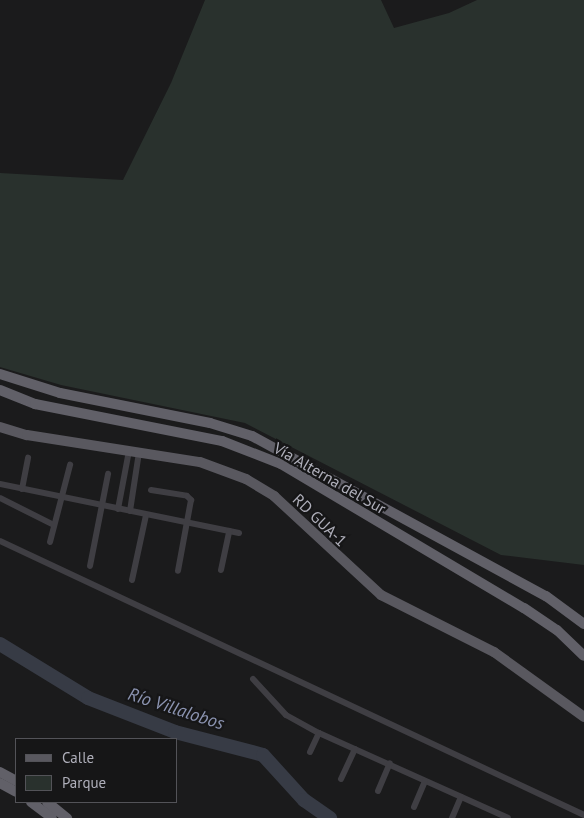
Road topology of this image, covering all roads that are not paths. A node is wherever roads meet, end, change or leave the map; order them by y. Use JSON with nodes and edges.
{"nodes":[{"id":1,"x":0,"y":374,"type":"edge"},
{"id":2,"x":0,"y":390,"type":"edge"},
{"id":3,"x":0,"y":427,"type":"edge"},
{"id":4,"x":134,"y":452,"type":"junction"},
{"id":5,"x":28,"y":458,"type":"dead end"},
{"id":6,"x":70,"y":465,"type":"dead end"},
{"id":7,"x":108,"y":474,"type":"dead end"},
{"id":8,"x":0,"y":484,"type":"edge"},
{"id":9,"x":22,"y":490,"type":"junction"},
{"id":10,"x":151,"y":490,"type":"dead end"},
{"id":11,"x":62,"y":496,"type":"junction"},
{"id":12,"x":0,"y":498,"type":"edge"},
{"id":13,"x":104,"y":506,"type":"junction"},
{"id":14,"x":118,"y":508,"type":"junction"},
{"id":15,"x":130,"y":511,"type":"junction"},
{"id":16,"x":146,"y":515,"type":"junction"},
{"id":17,"x":187,"y":522,"type":"junction"},
{"id":18,"x":54,"y":525,"type":"junction"},
{"id":19,"x":229,"y":531,"type":"junction"},
{"id":20,"x":239,"y":533,"type":"dead end"},
{"id":21,"x":0,"y":541,"type":"edge"},
{"id":22,"x":50,"y":542,"type":"dead end"},
{"id":23,"x":90,"y":566,"type":"dead end"},
{"id":24,"x":221,"y":570,"type":"dead end"},
{"id":25,"x":178,"y":571,"type":"dead end"},
{"id":26,"x":132,"y":580,"type":"dead end"},
{"id":27,"x":584,"y":624,"type":"edge"},
{"id":28,"x":584,"y":656,"type":"edge"},
{"id":29,"x":253,"y":680,"type":"dead end"},
{"id":30,"x":584,"y":717,"type":"edge"},
{"id":31,"x":319,"y":733,"type":"junction"},
{"id":32,"x":355,"y":749,"type":"junction"},
{"id":33,"x":310,"y":752,"type":"dead end"},
{"id":34,"x":390,"y":763,"type":"junction"},
{"id":35,"x":0,"y":772,"type":"edge"},
{"id":36,"x":342,"y":779,"type":"dead end"},
{"id":37,"x":15,"y":780,"type":"edge"},
{"id":38,"x":425,"y":780,"type":"junction"},
{"id":39,"x":0,"y":783,"type":"edge"},
{"id":40,"x":15,"y":791,"type":"edge"},
{"id":41,"x":378,"y":791,"type":"dead end"},
{"id":42,"x":461,"y":797,"type":"junction"},
{"id":43,"x":32,"y":803,"type":"edge"},
{"id":44,"x":48,"y":803,"type":"edge"},
{"id":45,"x":414,"y":807,"type":"dead end"},
{"id":46,"x":584,"y":815,"type":"edge"},
{"id":47,"x":498,"y":816,"type":"edge"},
{"id":48,"x":52,"y":818,"type":"edge"},
{"id":49,"x":67,"y":818,"type":"edge"},
{"id":50,"x":452,"y":818,"type":"edge"},
{"id":51,"x":508,"y":818,"type":"edge"}],
"edges":[{"from":1,"to":27,"type":"highway","name":"Vía Alterna del Sur"},
{"from":2,"to":28,"type":"highway","name":"Vía Alterna del Sur"},
{"from":3,"to":4,"type":"main road","name":"RD GUA-1"},
{"from":4,"to":14,"type":"street"},
{"from":4,"to":15,"type":"street"},
{"from":4,"to":30,"type":"main road","name":"RD GUA-1"},
{"from":5,"to":9,"type":"street"},
{"from":6,"to":11,"type":"street"},
{"from":7,"to":13,"type":"street"},
{"from":8,"to":9,"type":"street"},
{"from":9,"to":11,"type":"street"},
{"from":10,"to":17,"type":"street"},
{"from":11,"to":13,"type":"street"},
{"from":11,"to":18,"type":"street"},
{"from":12,"to":18,"type":"street"},
{"from":13,"to":14,"type":"street"},
{"from":13,"to":23,"type":"street"},
{"from":14,"to":15,"type":"street"},
{"from":15,"to":16,"type":"street"},
{"from":16,"to":17,"type":"street"},
{"from":16,"to":26,"type":"street"},
{"from":17,"to":19,"type":"street"},
{"from":17,"to":25,"type":"street"},
{"from":18,"to":22,"type":"street"},
{"from":19,"to":20,"type":"street"},
{"from":19,"to":24,"type":"street"},
{"from":21,"to":46,"type":"street"},
{"from":29,"to":31,"type":"street"},
{"from":31,"to":32,"type":"street"},
{"from":31,"to":33,"type":"street"},
{"from":32,"to":34,"type":"street"},
{"from":32,"to":36,"type":"street"},
{"from":34,"to":38,"type":"street"},
{"from":34,"to":41,"type":"street"},
{"from":35,"to":37,"type":"highway"},
{"from":38,"to":42,"type":"street"},
{"from":38,"to":45,"type":"street"},
{"from":39,"to":40,"type":"highway"},
{"from":42,"to":47,"type":"street"},
{"from":42,"to":50,"type":"street"},
{"from":43,"to":48,"type":"highway"},
{"from":44,"to":49,"type":"highway"},
{"from":47,"to":51,"type":"street"}]}
